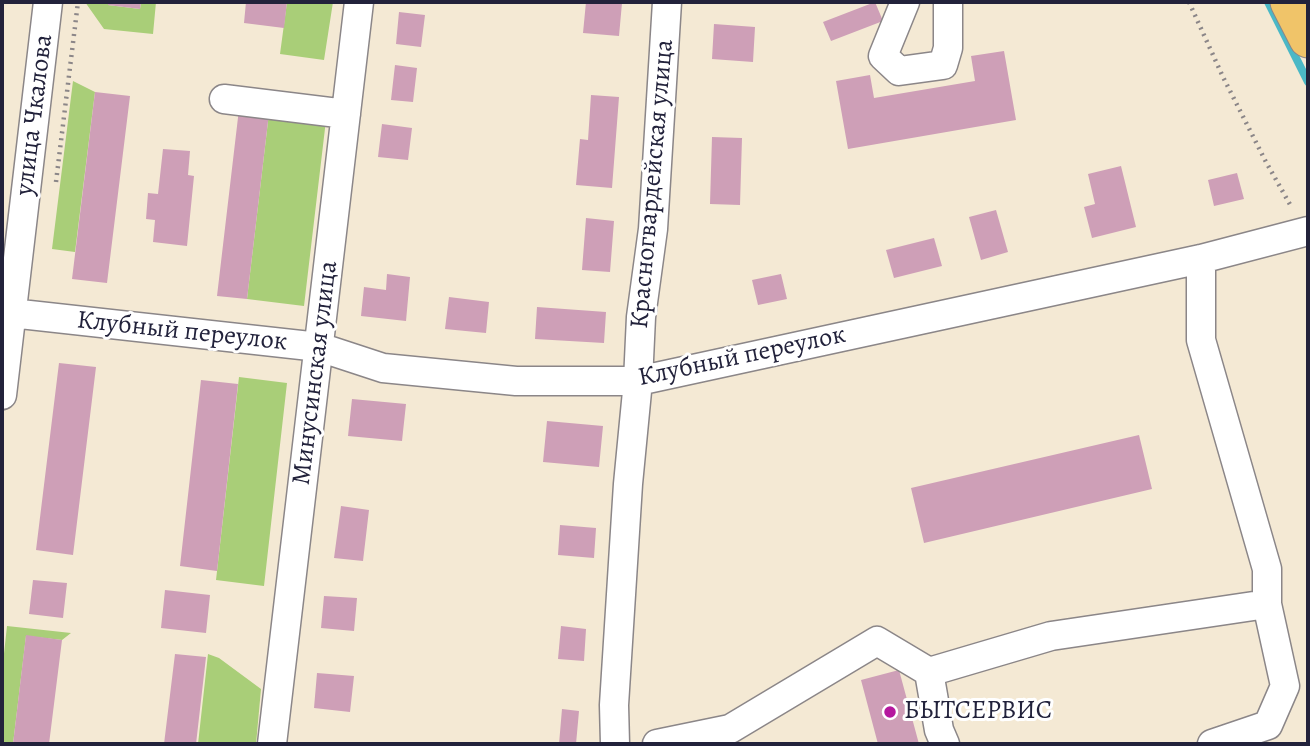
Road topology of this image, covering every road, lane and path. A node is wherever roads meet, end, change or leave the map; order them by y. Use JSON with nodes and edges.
{"nodes":[{"id":1,"x":48,"y":2,"type":"edge"},
{"id":2,"x":78,"y":2,"type":"edge"},
{"id":3,"x":359,"y":2,"type":"edge"},
{"id":4,"x":667,"y":2,"type":"edge"},
{"id":5,"x":905,"y":2,"type":"edge"},
{"id":6,"x":948,"y":2,"type":"edge"},
{"id":7,"x":1189,"y":2,"type":"edge"},
{"id":8,"x":1289,"y":2,"type":"edge"},
{"id":9,"x":1308,"y":39,"type":"edge"},
{"id":10,"x":224,"y":100,"type":"dead end"},
{"id":11,"x":346,"y":114,"type":"junction"},
{"id":12,"x":55,"y":193,"type":"dead end"},
{"id":13,"x":1307,"y":235,"type":"edge"},
{"id":14,"x":1201,"y":259,"type":"junction"},
{"id":15,"x":7,"y":312,"type":"edge"},
{"id":16,"x":319,"y":347,"type":"junction"},
{"id":17,"x":638,"y":381,"type":"junction"},
{"id":18,"x":2,"y":395,"type":"edge"},
{"id":19,"x":1267,"y":604,"type":"junction"},
{"id":20,"x":929,"y":672,"type":"junction"},
{"id":21,"x":272,"y":744,"type":"edge"},
{"id":22,"x":615,"y":744,"type":"edge"},
{"id":23,"x":657,"y":744,"type":"edge"},
{"id":24,"x":944,"y":744,"type":"edge"},
{"id":25,"x":1212,"y":744,"type":"edge"}],
"edges":[{"from":1,"to":15,"type":"street","name":"улица Чкалова"},
{"from":2,"to":12,"type":"path"},
{"from":3,"to":11,"type":"street","name":"Минусинская улица"},
{"from":4,"to":17,"type":"street","name":"Красногвардейская улица"},
{"from":5,"to":6,"type":"street"},
{"from":7,"to":13,"type":"path"},
{"from":8,"to":9,"type":"main road"},
{"from":10,"to":11,"type":"street"},
{"from":11,"to":16,"type":"street","name":"Минусинская улица"},
{"from":13,"to":14,"type":"street","name":"Клубный переулок"},
{"from":14,"to":17,"type":"street","name":"Клубный переулок"},
{"from":14,"to":19,"type":"street"},
{"from":15,"to":16,"type":"street","name":"Клубный переулок"},
{"from":15,"to":18,"type":"street","name":"улица Чкалова"},
{"from":16,"to":17,"type":"street","name":"Клубный переулок"},
{"from":16,"to":21,"type":"street","name":"Минусинская улица"},
{"from":17,"to":22,"type":"street","name":"Красногвардейская улица"},
{"from":19,"to":20,"type":"street"},
{"from":19,"to":25,"type":"street"},
{"from":20,"to":23,"type":"street"},
{"from":20,"to":24,"type":"street"}]}
